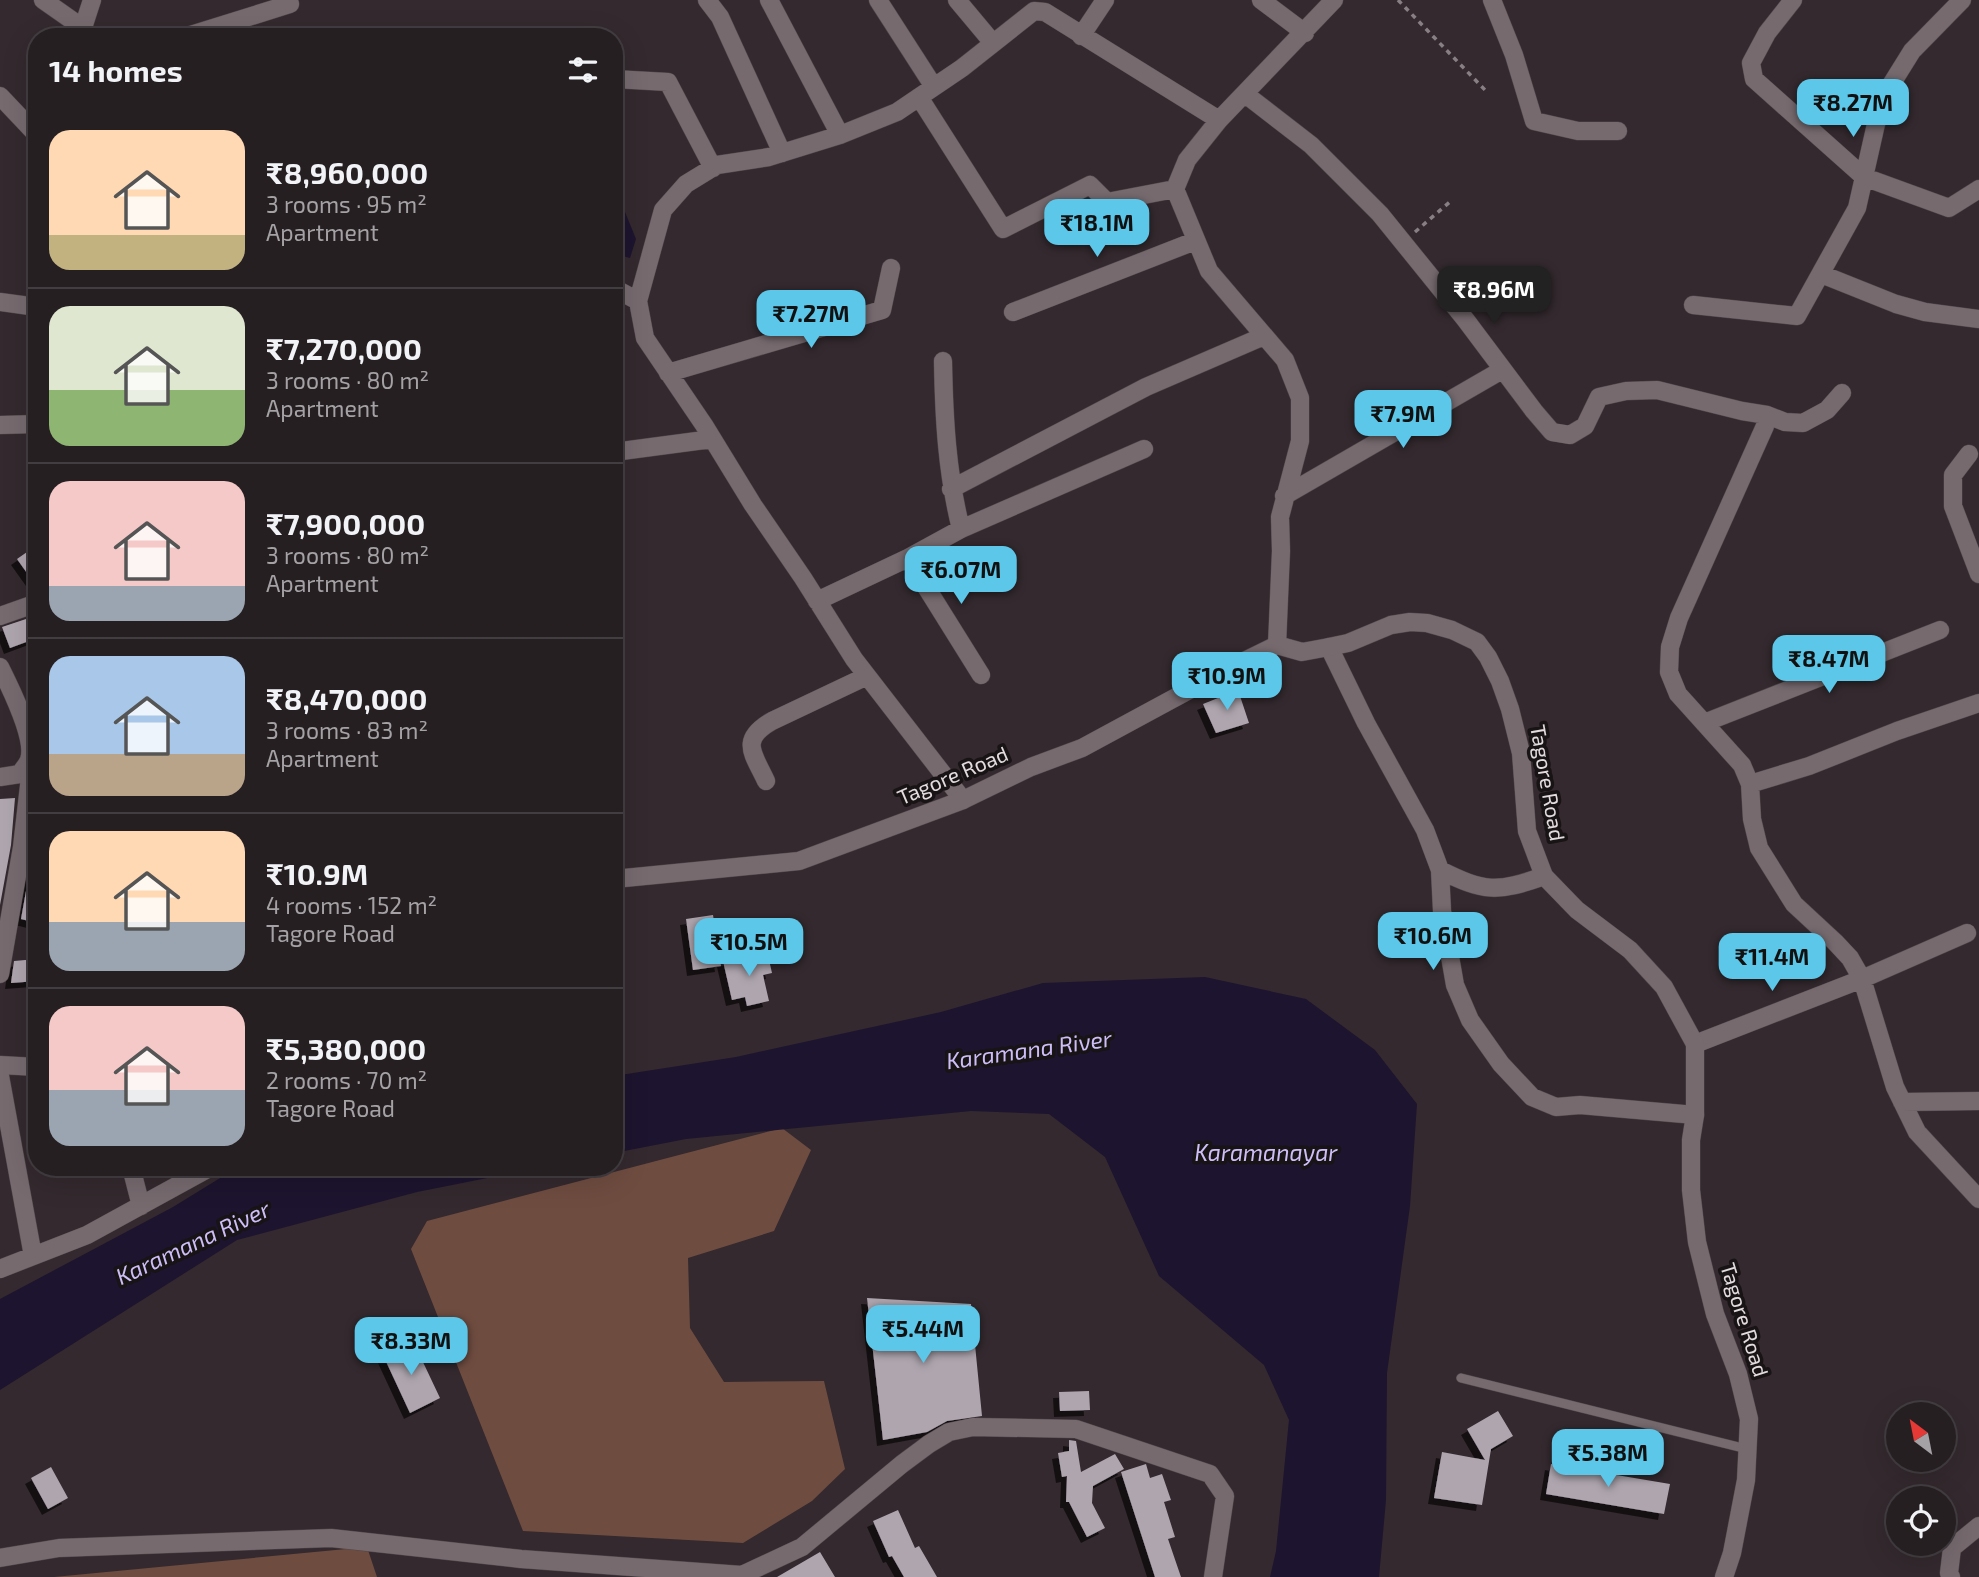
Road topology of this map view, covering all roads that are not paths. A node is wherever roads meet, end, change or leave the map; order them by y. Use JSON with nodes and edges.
{"nodes":[{"id":1,"x":43,"y":0,"type":"edge"},
{"id":2,"x":707,"y":0,"type":"edge"},
{"id":3,"x":769,"y":0,"type":"edge"},
{"id":4,"x":877,"y":0,"type":"edge"},
{"id":5,"x":957,"y":0,"type":"edge"},
{"id":6,"x":1105,"y":0,"type":"edge"},
{"id":7,"x":1261,"y":0,"type":"edge"},
{"id":8,"x":1492,"y":0,"type":"edge"},
{"id":9,"x":1793,"y":0,"type":"edge"},
{"id":10,"x":1962,"y":0,"type":"edge"},
{"id":11,"x":94,"y":2,"type":"edge"},
{"id":12,"x":1324,"y":3,"type":"edge"},
{"id":13,"x":290,"y":4,"type":"dead end"},
{"id":14,"x":77,"y":28,"type":"edge"},
{"id":15,"x":84,"y":28,"type":"edge"},
{"id":16,"x":213,"y":28,"type":"edge"},
{"id":17,"x":1304,"y":33,"type":"junction"},
{"id":18,"x":1081,"y":36,"type":"junction"},
{"id":19,"x":993,"y":44,"type":"junction"},
{"id":20,"x":623,"y":80,"type":"edge"},
{"id":21,"x":934,"y":87,"type":"junction"},
{"id":22,"x":1245,"y":94,"type":"junction"},
{"id":23,"x":0,"y":96,"type":"edge"},
{"id":24,"x":919,"y":97,"type":"junction"},
{"id":25,"x":1219,"y":120,"type":"junction"},
{"id":26,"x":28,"y":126,"type":"edge"},
{"id":27,"x":1618,"y":131,"type":"dead end"},
{"id":28,"x":840,"y":135,"type":"junction"},
{"id":29,"x":782,"y":153,"type":"junction"},
{"id":30,"x":713,"y":168,"type":"junction"},
{"id":31,"x":1864,"y":177,"type":"junction"},
{"id":32,"x":1175,"y":189,"type":"junction"},
{"id":33,"x":1979,"y":189,"type":"edge"},
{"id":34,"x":1195,"y":241,"type":"junction"},
{"id":35,"x":891,"y":268,"type":"dead end"},
{"id":36,"x":1821,"y":274,"type":"junction"},
{"id":37,"x":623,"y":293,"type":"edge"},
{"id":38,"x":638,"y":301,"type":"junction"},
{"id":39,"x":0,"y":302,"type":"edge"},
{"id":40,"x":28,"y":306,"type":"edge"},
{"id":41,"x":1693,"y":306,"type":"dead end"},
{"id":42,"x":1013,"y":312,"type":"dead end"},
{"id":43,"x":1979,"y":319,"type":"edge"},
{"id":44,"x":1264,"y":336,"type":"junction"},
{"id":45,"x":943,"y":361,"type":"dead end"},
{"id":46,"x":1502,"y":370,"type":"junction"},
{"id":47,"x":668,"y":373,"type":"junction"},
{"id":48,"x":1842,"y":393,"type":"dead end"},
{"id":49,"x":1767,"y":415,"type":"junction"},
{"id":50,"x":28,"y":424,"type":"edge"},
{"id":51,"x":0,"y":425,"type":"edge"},
{"id":52,"x":712,"y":439,"type":"junction"},
{"id":53,"x":1144,"y":449,"type":"dead end"},
{"id":54,"x":623,"y":451,"type":"edge"},
{"id":55,"x":1969,"y":454,"type":"dead end"},
{"id":56,"x":951,"y":489,"type":"junction"},
{"id":57,"x":1284,"y":496,"type":"junction"},
{"id":58,"x":961,"y":529,"type":"junction"},
{"id":59,"x":908,"y":558,"type":"junction"},
{"id":60,"x":1979,"y":574,"type":"edge"},
{"id":61,"x":817,"y":601,"type":"junction"},
{"id":62,"x":28,"y":606,"type":"edge"},
{"id":63,"x":0,"y":616,"type":"edge"},
{"id":64,"x":1940,"y":630,"type":"dead end"},
{"id":65,"x":1277,"y":645,"type":"junction"},
{"id":66,"x":1329,"y":647,"type":"junction"},
{"id":67,"x":0,"y":667,"type":"edge"},
{"id":68,"x":981,"y":675,"type":"dead end"},
{"id":69,"x":867,"y":676,"type":"junction"},
{"id":70,"x":1979,"y":703,"type":"edge"},
{"id":71,"x":1704,"y":723,"type":"junction"},
{"id":72,"x":28,"y":738,"type":"edge"},
{"id":73,"x":28,"y":776,"type":"edge"},
{"id":74,"x":0,"y":777,"type":"edge"},
{"id":75,"x":766,"y":781,"type":"dead end"},
{"id":76,"x":1750,"y":784,"type":"junction"},
{"id":77,"x":28,"y":786,"type":"edge"},
{"id":78,"x":962,"y":800,"type":"junction"},
{"id":79,"x":1440,"y":870,"type":"junction"},
{"id":80,"x":1544,"y":876,"type":"junction"},
{"id":81,"x":623,"y":878,"type":"edge"},
{"id":82,"x":1967,"y":933,"type":"dead end"},
{"id":83,"x":0,"y":974,"type":"edge"},
{"id":84,"x":1862,"y":979,"type":"junction"},
{"id":85,"x":1695,"y":1044,"type":"junction"},
{"id":86,"x":0,"y":1065,"type":"edge"},
{"id":87,"x":28,"y":1067,"type":"edge"},
{"id":88,"x":0,"y":1076,"type":"edge"},
{"id":89,"x":1979,"y":1101,"type":"edge"},
{"id":90,"x":1902,"y":1102,"type":"junction"},
{"id":91,"x":1695,"y":1115,"type":"junction"},
{"id":92,"x":133,"y":1176,"type":"edge"},
{"id":93,"x":195,"y":1176,"type":"edge"},
{"id":94,"x":1979,"y":1199,"type":"edge"},
{"id":95,"x":141,"y":1206,"type":"junction"},
{"id":96,"x":33,"y":1256,"type":"junction"},
{"id":97,"x":0,"y":1269,"type":"edge"},
{"id":98,"x":1461,"y":1378,"type":"dead end"},
{"id":99,"x":1747,"y":1449,"type":"junction"},
{"id":100,"x":1979,"y":1526,"type":"edge"},
{"id":101,"x":0,"y":1558,"type":"edge"},
{"id":102,"x":742,"y":1576,"type":"edge"},
{"id":103,"x":1213,"y":1577,"type":"edge"},
{"id":104,"x":1724,"y":1577,"type":"edge"},
{"id":105,"x":1951,"y":1577,"type":"edge"}],
"edges":[{"from":1,"to":14,"type":"street"},
{"from":2,"to":29,"type":"street"},
{"from":3,"to":28,"type":"street"},
{"from":4,"to":21,"type":"street"},
{"from":5,"to":19,"type":"street"},
{"from":6,"to":18,"type":"street"},
{"from":7,"to":17,"type":"street"},
{"from":8,"to":27,"type":"street"},
{"from":9,"to":31,"type":"street"},
{"from":10,"to":31,"type":"street"},
{"from":11,"to":15,"type":"street"},
{"from":12,"to":17,"type":"street"},
{"from":13,"to":16,"type":"street"},
{"from":17,"to":22,"type":"street"},
{"from":18,"to":19,"type":"street"},
{"from":18,"to":25,"type":"street"},
{"from":19,"to":21,"type":"street"},
{"from":20,"to":30,"type":"street"},
{"from":21,"to":24,"type":"street"},
{"from":22,"to":25,"type":"street"},
{"from":22,"to":46,"type":"street"},
{"from":23,"to":26,"type":"street"},
{"from":24,"to":28,"type":"street"},
{"from":24,"to":32,"type":"street"},
{"from":25,"to":32,"type":"street"},
{"from":28,"to":29,"type":"street"},
{"from":29,"to":30,"type":"street"},
{"from":30,"to":38,"type":"street"},
{"from":31,"to":33,"type":"street"},
{"from":31,"to":36,"type":"street"},
{"from":32,"to":34,"type":"street"},
{"from":34,"to":42,"type":"street"},
{"from":34,"to":44,"type":"street"},
{"from":35,"to":47,"type":"street"},
{"from":36,"to":41,"type":"street"},
{"from":36,"to":43,"type":"street"},
{"from":37,"to":38,"type":"street"},
{"from":38,"to":47,"type":"street"},
{"from":39,"to":40,"type":"street"},
{"from":44,"to":56,"type":"street"},
{"from":44,"to":57,"type":"street"},
{"from":45,"to":56,"type":"street"},
{"from":46,"to":49,"type":"street"},
{"from":46,"to":57,"type":"street"},
{"from":47,"to":52,"type":"street"},
{"from":48,"to":49,"type":"street"},
{"from":49,"to":71,"type":"street"},
{"from":50,"to":51,"type":"street"},
{"from":52,"to":54,"type":"street"},
{"from":52,"to":61,"type":"street"},
{"from":53,"to":58,"type":"street"},
{"from":55,"to":60,"type":"street"},
{"from":56,"to":58,"type":"street"},
{"from":57,"to":65,"type":"street"},
{"from":58,"to":59,"type":"street"},
{"from":59,"to":61,"type":"street"},
{"from":59,"to":68,"type":"street"},
{"from":61,"to":69,"type":"street"},
{"from":62,"to":63,"type":"street"},
{"from":64,"to":71,"type":"street"},
{"from":65,"to":66,"type":"street","name":"Tagore Road"},
{"from":65,"to":78,"type":"street","name":"Tagore Road"},
{"from":66,"to":79,"type":"street"},
{"from":66,"to":80,"type":"street","name":"Tagore Road"},
{"from":67,"to":72,"type":"street"},
{"from":69,"to":75,"type":"street"},
{"from":69,"to":78,"type":"street"},
{"from":70,"to":76,"type":"street"},
{"from":71,"to":76,"type":"street"},
{"from":73,"to":74,"type":"street"},
{"from":76,"to":84,"type":"street"},
{"from":77,"to":83,"type":"street"},
{"from":78,"to":81,"type":"street","name":"Tagore Road"},
{"from":79,"to":80,"type":"street"},
{"from":79,"to":91,"type":"street"},
{"from":80,"to":85,"type":"street","name":"Tagore Road"},
{"from":82,"to":84,"type":"street"},
{"from":84,"to":85,"type":"street"},
{"from":84,"to":90,"type":"street"},
{"from":85,"to":91,"type":"street","name":"Tagore Road"},
{"from":86,"to":87,"type":"street"},
{"from":88,"to":96,"type":"street"},
{"from":89,"to":90,"type":"street"},
{"from":90,"to":94,"type":"street"},
{"from":91,"to":99,"type":"street","name":"Tagore Road"},
{"from":92,"to":95,"type":"street"},
{"from":93,"to":95,"type":"street"},
{"from":95,"to":96,"type":"street"},
{"from":96,"to":97,"type":"street"},
{"from":98,"to":99,"type":"lane"},
{"from":99,"to":104,"type":"street","name":"Tagore Road"},
{"from":100,"to":105,"type":"street"},
{"from":101,"to":102,"type":"street"},
{"from":102,"to":103,"type":"street"}]}
